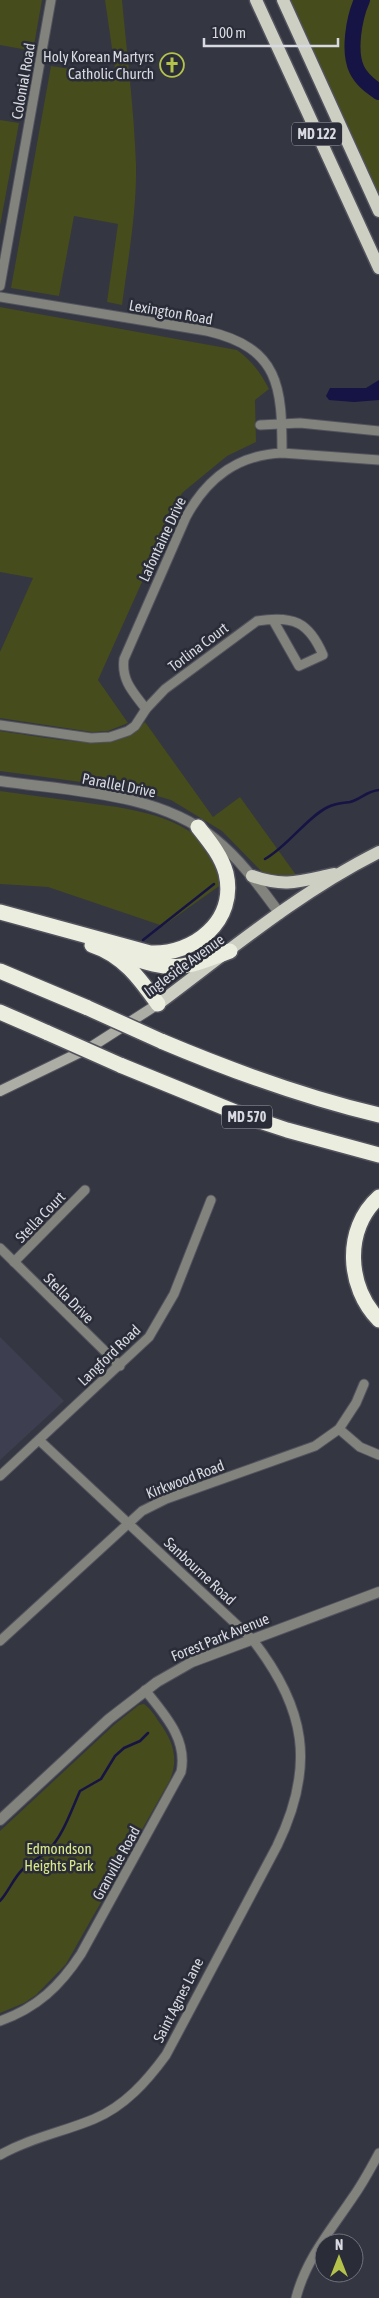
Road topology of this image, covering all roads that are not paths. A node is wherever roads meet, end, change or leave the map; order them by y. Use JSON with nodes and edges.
{"nodes":[{"id":1,"x":51,"y":0,"type":"edge"},
{"id":2,"x":256,"y":0,"type":"edge"},
{"id":3,"x":282,"y":0,"type":"edge"},
{"id":4,"x":379,"y":211,"type":"edge"},
{"id":5,"x":379,"y":268,"type":"edge"},
{"id":6,"x":0,"y":286,"type":"edge"},
{"id":7,"x":0,"y":297,"type":"edge"},
{"id":8,"x":282,"y":423,"type":"junction"},
{"id":9,"x":260,"y":424,"type":"dead end"},
{"id":10,"x":379,"y":431,"type":"edge"},
{"id":11,"x":282,"y":453,"type":"junction"},
{"id":12,"x":379,"y":460,"type":"edge"},
{"id":13,"x":273,"y":620,"type":"junction"},
{"id":14,"x":146,"y":709,"type":"junction"},
{"id":15,"x":0,"y":725,"type":"edge"},
{"id":16,"x":0,"y":781,"type":"edge"},
{"id":17,"x":198,"y":827,"type":"junction"},
{"id":18,"x":379,"y":852,"type":"edge"},
{"id":19,"x":341,"y":873,"type":"junction"},
{"id":20,"x":252,"y":876,"type":"junction"},
{"id":21,"x":0,"y":914,"type":"edge"},
{"id":22,"x":280,"y":914,"type":"junction"},
{"id":23,"x":104,"y":949,"type":"junction"},
{"id":24,"x":230,"y":951,"type":"junction"},
{"id":25,"x":0,"y":971,"type":"edge"},
{"id":26,"x":158,"y":1004,"type":"junction"},
{"id":27,"x":0,"y":1012,"type":"edge"},
{"id":28,"x":0,"y":1091,"type":"edge"},
{"id":29,"x":379,"y":1115,"type":"edge"},
{"id":30,"x":379,"y":1154,"type":"edge"},
{"id":31,"x":85,"y":1190,"type":"dead end"},
{"id":32,"x":379,"y":1197,"type":"edge"},
{"id":33,"x":212,"y":1200,"type":"dead end"},
{"id":34,"x":0,"y":1248,"type":"edge"},
{"id":35,"x":14,"y":1262,"type":"junction"},
{"id":36,"x":379,"y":1320,"type":"edge"},
{"id":37,"x":120,"y":1366,"type":"junction"},
{"id":38,"x":364,"y":1384,"type":"dead end"},
{"id":39,"x":339,"y":1429,"type":"junction"},
{"id":40,"x":39,"y":1440,"type":"junction"},
{"id":41,"x":379,"y":1455,"type":"edge"},
{"id":42,"x":0,"y":1476,"type":"edge"},
{"id":43,"x":129,"y":1523,"type":"junction"},
{"id":44,"x":379,"y":1592,"type":"edge"},
{"id":45,"x":252,"y":1639,"type":"junction"},
{"id":46,"x":0,"y":1640,"type":"edge"},
{"id":47,"x":146,"y":1690,"type":"junction"},
{"id":48,"x":299,"y":1778,"type":"joint"},
{"id":49,"x":0,"y":1820,"type":"edge"},
{"id":50,"x":0,"y":2021,"type":"edge"},
{"id":51,"x":379,"y":2153,"type":"edge"},
{"id":52,"x":0,"y":2155,"type":"edge"},
{"id":53,"x":296,"y":2298,"type":"edge"}],
"edges":[{"from":1,"to":6,"type":"street","name":"Colonial Road"},
{"from":2,"to":5,"type":"main road","number":"MD 122"},
{"from":3,"to":4,"type":"main road","number":"MD 122"},
{"from":7,"to":8,"type":"street","name":"Lexington Road"},
{"from":8,"to":9,"type":"street"},
{"from":8,"to":10,"type":"street"},
{"from":8,"to":11,"type":"street"},
{"from":11,"to":12,"type":"street","name":"Lafontaine Drive"},
{"from":11,"to":14,"type":"street","name":"Lafontaine Drive"},
{"from":13,"to":13,"type":"street","name":"Torlina Court"},
{"from":13,"to":14,"type":"street","name":"Torlina Court"},
{"from":14,"to":15,"type":"street","name":"Torlina Court"},
{"from":16,"to":17,"type":"street","name":"Parallel Drive"},
{"from":17,"to":20,"type":"street","name":"Parallel Drive"},
{"from":17,"to":21,"type":"highway"},
{"from":18,"to":19,"type":"main road","name":"Ingleside Avenue"},
{"from":19,"to":20,"type":"main road"},
{"from":19,"to":22,"type":"main road","name":"Ingleside Avenue"},
{"from":20,"to":22,"type":"street","name":"Parallel Drive"},
{"from":21,"to":23,"type":"highway"},
{"from":22,"to":24,"type":"main road","name":"Ingleside Avenue"},
{"from":23,"to":24,"type":"highway"},
{"from":23,"to":26,"type":"highway"},
{"from":24,"to":26,"type":"main road","name":"Ingleside Avenue"},
{"from":25,"to":29,"type":"highway","number":"MD 570","bridge":true},
{"from":26,"to":28,"type":"main road","name":"Ingleside Avenue"},
{"from":27,"to":30,"type":"highway","number":"MD 570","bridge":true},
{"from":31,"to":35,"type":"street","name":"Stella Court"},
{"from":32,"to":36,"type":"highway"},
{"from":33,"to":37,"type":"street","name":"Langford Road"},
{"from":34,"to":35,"type":"street","name":"Stella Drive"},
{"from":35,"to":37,"type":"street","name":"Stella Drive"},
{"from":37,"to":40,"type":"street","name":"Langford Road"},
{"from":38,"to":39,"type":"street","name":"Kirkwood Road"},
{"from":39,"to":41,"type":"street"},
{"from":39,"to":43,"type":"street","name":"Kirkwood Road"},
{"from":40,"to":42,"type":"street","name":"Langford Road"},
{"from":40,"to":43,"type":"street","name":"Sanbourne Road"},
{"from":43,"to":45,"type":"street","name":"Sanbourne Road"},
{"from":43,"to":46,"type":"street","name":"Kirkwood Road"},
{"from":44,"to":45,"type":"street","name":"Forest Park Avenue"},
{"from":45,"to":47,"type":"street","name":"Forest Park Avenue"},
{"from":45,"to":48,"type":"street","name":"Sanbourne Road"},
{"from":47,"to":49,"type":"street","name":"Forest Park Avenue"},
{"from":47,"to":50,"type":"street","name":"Granville Road"},
{"from":48,"to":52,"type":"street","name":"Saint Agnes Lane"},
{"from":51,"to":53,"type":"street"}]}
